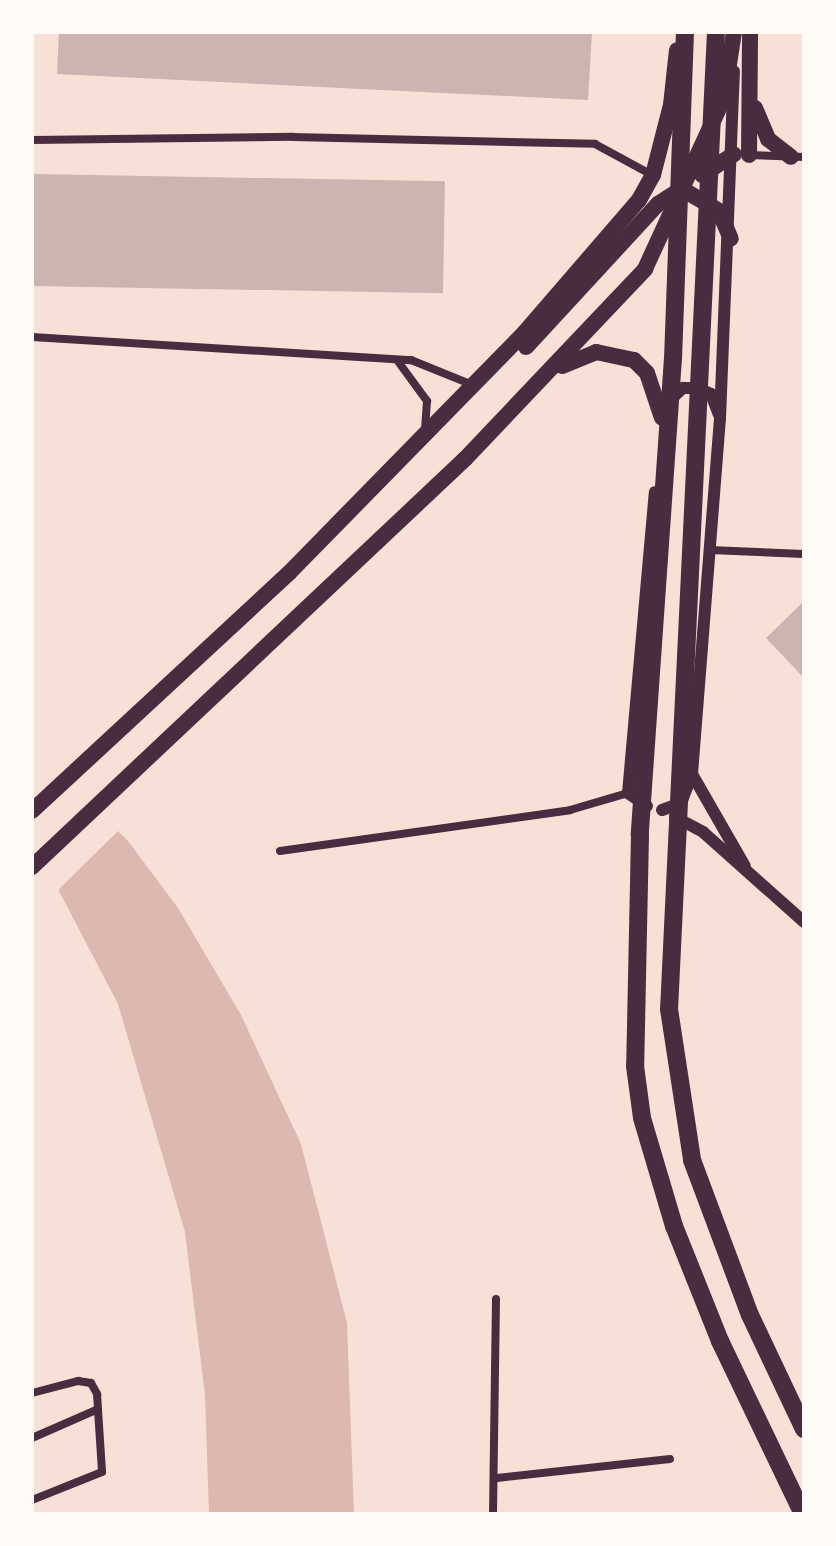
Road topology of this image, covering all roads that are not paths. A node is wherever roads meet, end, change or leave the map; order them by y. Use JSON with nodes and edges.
{"nodes":[{"id":1,"x":679,"y":32,"type":"edge"},
{"id":2,"x":685,"y":32,"type":"edge"},
{"id":3,"x":716,"y":32,"type":"edge"},
{"id":4,"x":750,"y":32,"type":"edge"},
{"id":5,"x":734,"y":40,"type":"edge"},
{"id":6,"x":750,"y":91,"type":"junction"},
{"id":7,"x":32,"y":140,"type":"edge"},
{"id":8,"x":742,"y":155,"type":"junction"},
{"id":9,"x":797,"y":157,"type":"edge"},
{"id":10,"x":653,"y":175,"type":"junction"},
{"id":11,"x":682,"y":189,"type":"junction"},
{"id":12,"x":731,"y":239,"type":"junction"},
{"id":13,"x":32,"y":337,"type":"edge"},
{"id":14,"x":397,"y":360,"type":"junction"},
{"id":15,"x":556,"y":368,"type":"junction"},
{"id":16,"x":474,"y":386,"type":"junction"},
{"id":17,"x":662,"y":418,"type":"junction"},
{"id":18,"x":720,"y":418,"type":"junction"},
{"id":19,"x":422,"y":438,"type":"junction"},
{"id":20,"x":710,"y":550,"type":"junction"},
{"id":21,"x":804,"y":554,"type":"edge"},
{"id":22,"x":692,"y":774,"type":"junction"},
{"id":23,"x":628,"y":793,"type":"junction"},
{"id":24,"x":662,"y":810,"type":"junction"},
{"id":25,"x":32,"y":811,"type":"edge"},
{"id":26,"x":280,"y":851,"type":"dead end"},
{"id":27,"x":32,"y":867,"type":"edge"},
{"id":28,"x":753,"y":879,"type":"junction"},
{"id":29,"x":804,"y":922,"type":"edge"},
{"id":30,"x":496,"y":1299,"type":"dead end"},
{"id":31,"x":32,"y":1393,"type":"edge"},
{"id":32,"x":98,"y":1409,"type":"junction"},
{"id":33,"x":804,"y":1429,"type":"edge"},
{"id":34,"x":32,"y":1438,"type":"edge"},
{"id":35,"x":670,"y":1459,"type":"dead end"},
{"id":36,"x":497,"y":1478,"type":"junction"},
{"id":37,"x":32,"y":1500,"type":"edge"},
{"id":38,"x":493,"y":1514,"type":"edge"},
{"id":39,"x":803,"y":1514,"type":"edge"}],
"edges":[{"from":1,"to":10,"type":"main road"},
{"from":2,"to":39,"type":"highway"},
{"from":3,"to":33,"type":"highway"},
{"from":4,"to":6,"type":"main road"},
{"from":5,"to":8,"type":"street"},
{"from":5,"to":11,"type":"main road"},
{"from":6,"to":8,"type":"main road"},
{"from":6,"to":9,"type":"main road"},
{"from":7,"to":10,"type":"street"},
{"from":8,"to":9,"type":"street"},
{"from":8,"to":11,"type":"main road"},
{"from":8,"to":12,"type":"street"},
{"from":10,"to":16,"type":"main road"},
{"from":11,"to":12,"type":"main road"},
{"from":11,"to":15,"type":"main road"},
{"from":11,"to":19,"type":"main road"},
{"from":12,"to":18,"type":"street"},
{"from":13,"to":14,"type":"street"},
{"from":14,"to":16,"type":"street"},
{"from":14,"to":19,"type":"street"},
{"from":15,"to":17,"type":"main road"},
{"from":15,"to":27,"type":"main road"},
{"from":16,"to":19,"type":"main road"},
{"from":17,"to":18,"type":"street"},
{"from":17,"to":23,"type":"street"},
{"from":18,"to":20,"type":"street"},
{"from":19,"to":25,"type":"main road"},
{"from":20,"to":21,"type":"street"},
{"from":20,"to":22,"type":"street"},
{"from":22,"to":24,"type":"street"},
{"from":22,"to":28,"type":"street"},
{"from":23,"to":24,"type":"street"},
{"from":23,"to":26,"type":"street"},
{"from":24,"to":28,"type":"street"},
{"from":28,"to":29,"type":"street"},
{"from":30,"to":36,"type":"street"},
{"from":31,"to":32,"type":"street"},
{"from":32,"to":34,"type":"street"},
{"from":32,"to":37,"type":"street"},
{"from":35,"to":36,"type":"street"},
{"from":36,"to":38,"type":"street"}]}
